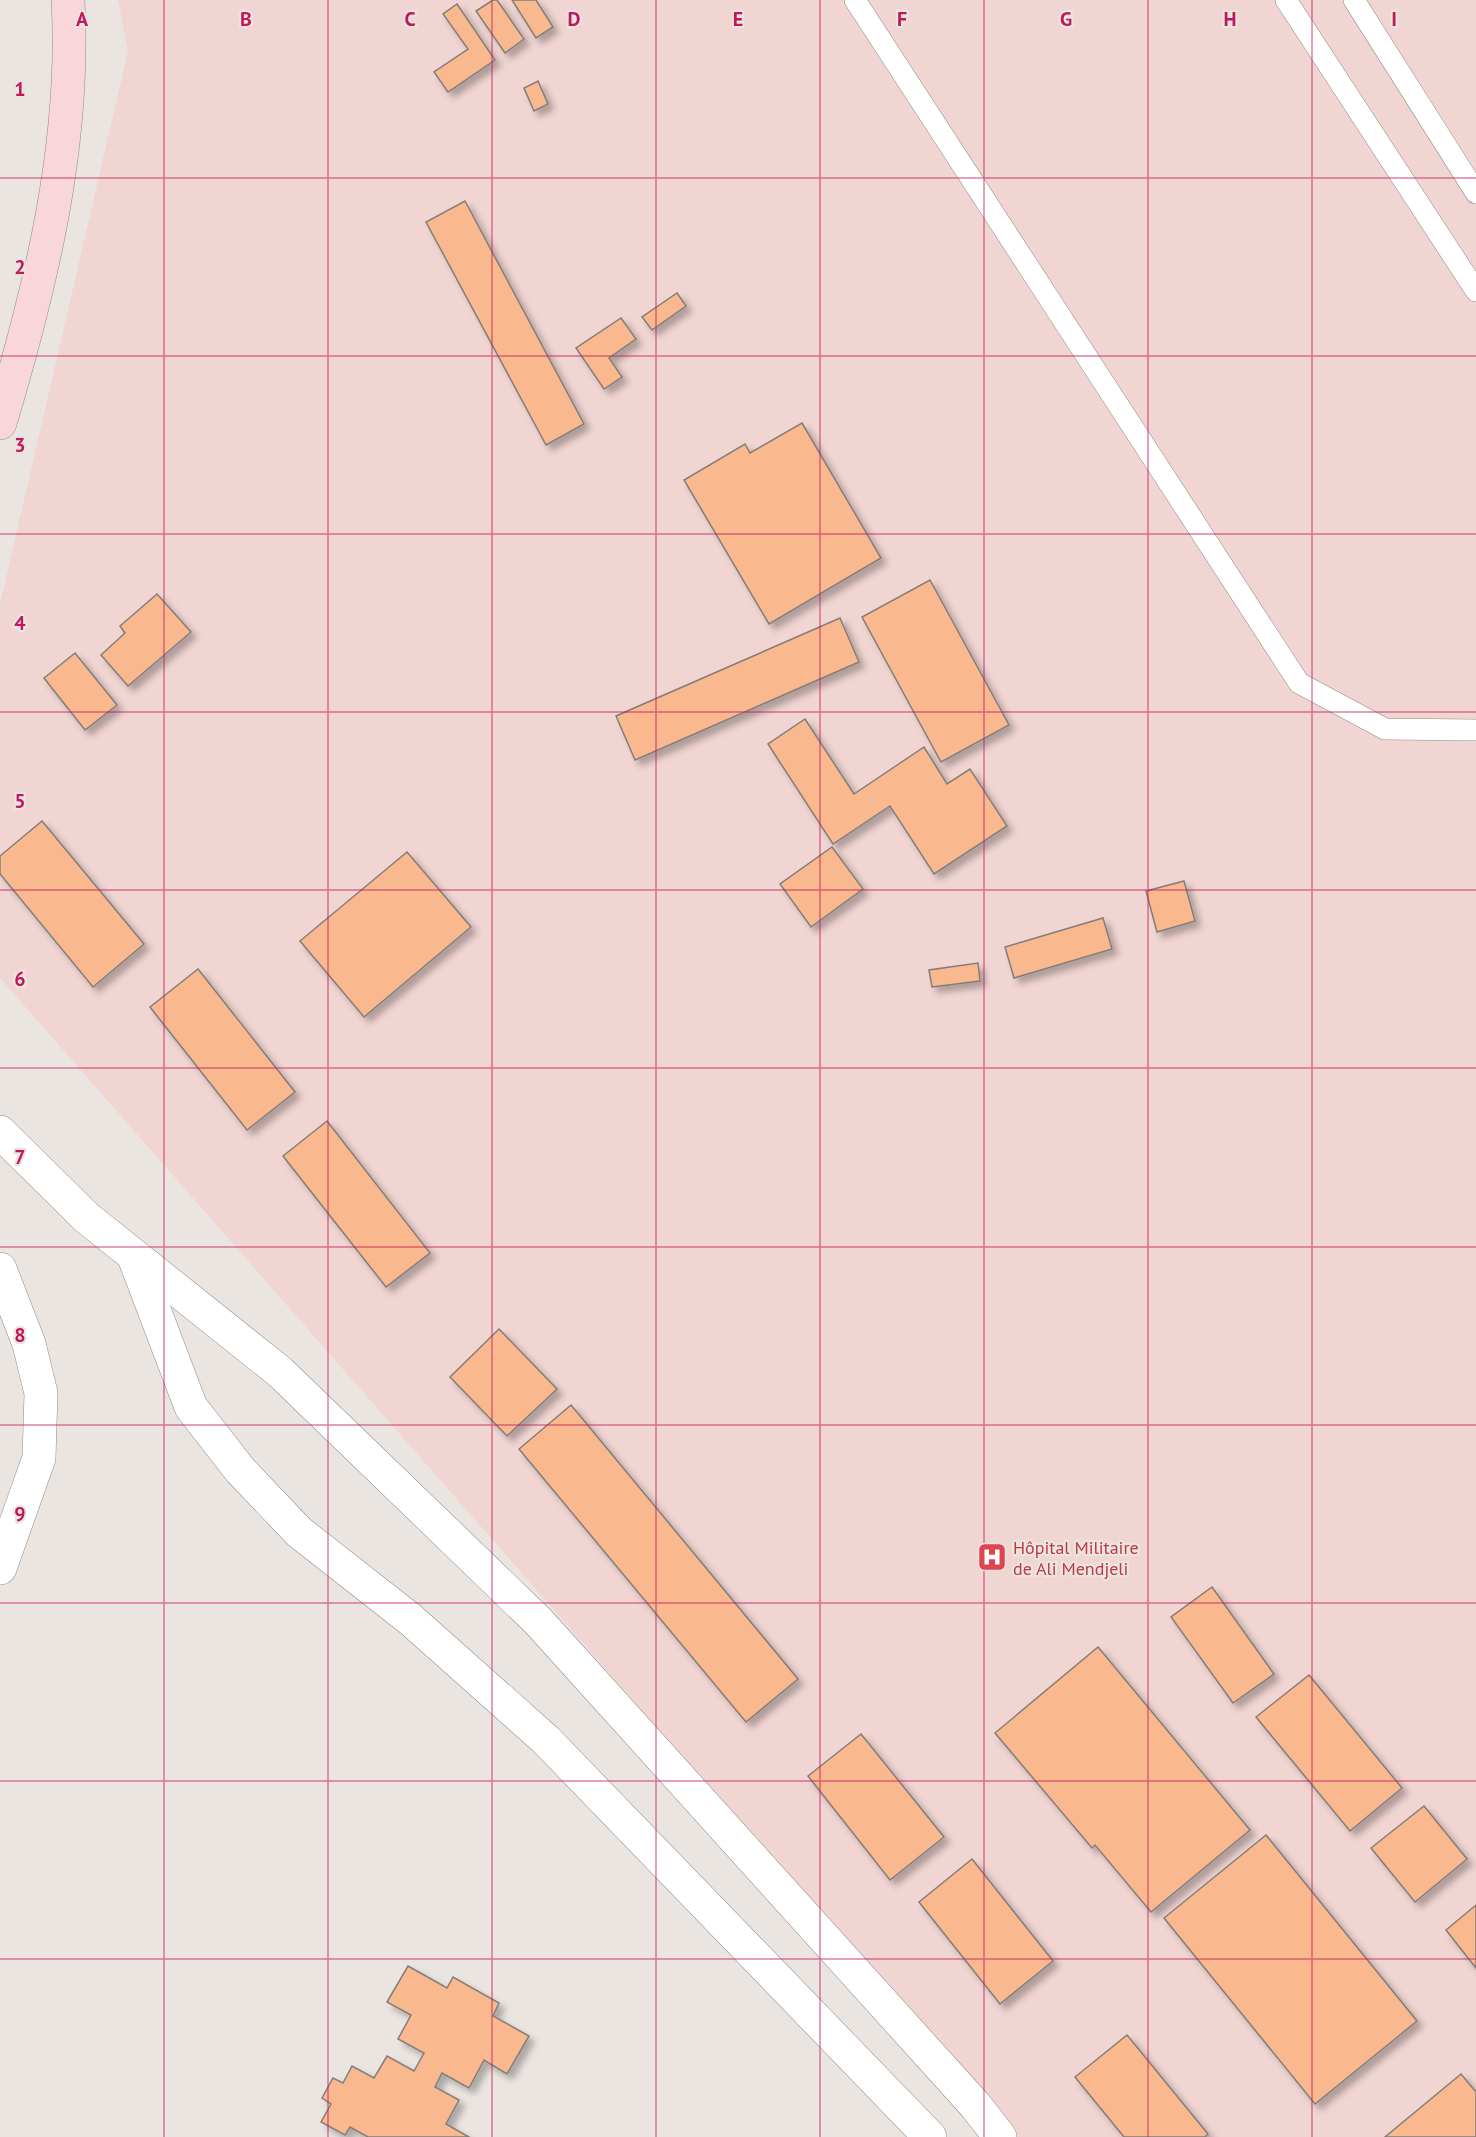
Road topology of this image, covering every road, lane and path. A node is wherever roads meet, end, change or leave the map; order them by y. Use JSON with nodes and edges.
{"nodes":[{"id":1,"x":68,"y":0,"type":"edge"},
{"id":2,"x":855,"y":0,"type":"edge"},
{"id":3,"x":1286,"y":0,"type":"edge"},
{"id":4,"x":1354,"y":0,"type":"edge"},
{"id":5,"x":1476,"y":193,"type":"edge"},
{"id":6,"x":1476,"y":291,"type":"edge"},
{"id":7,"x":0,"y":423,"type":"edge"},
{"id":8,"x":1476,"y":730,"type":"edge"},
{"id":9,"x":0,"y":1132,"type":"edge"},
{"id":10,"x":134,"y":1255,"type":"junction"},
{"id":11,"x":0,"y":1269,"type":"edge"},
{"id":12,"x":0,"y":1568,"type":"edge"},
{"id":13,"x":930,"y":2137,"type":"edge"},
{"id":14,"x":1000,"y":2137,"type":"edge"}],
"edges":[{"from":1,"to":7,"type":"main road"},
{"from":2,"to":8,"type":"lane"},
{"from":3,"to":6,"type":"lane"},
{"from":4,"to":5,"type":"lane"},
{"from":9,"to":10,"type":"street"},
{"from":10,"to":13,"type":"street"},
{"from":10,"to":14,"type":"street"},
{"from":11,"to":12,"type":"street"}]}
